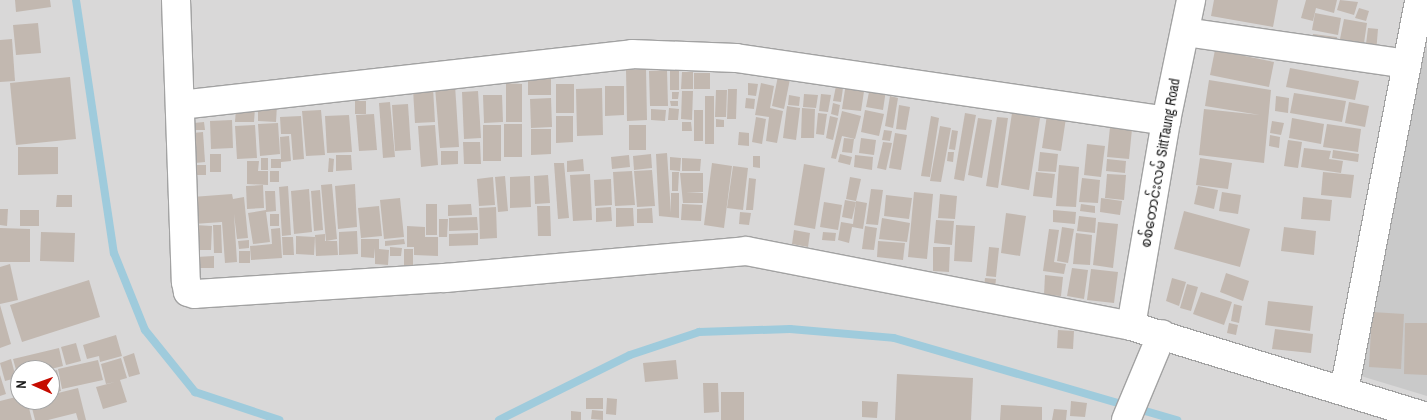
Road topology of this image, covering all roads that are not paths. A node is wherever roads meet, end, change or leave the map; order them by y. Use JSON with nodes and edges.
{"nodes":[{"id":1,"x":176,"y":0,"type":"edge"},
{"id":2,"x":1191,"y":0,"type":"edge"},
{"id":3,"x":1419,"y":0,"type":"edge"},
{"id":4,"x":1185,"y":32,"type":"junction"},
{"id":5,"x":1407,"y":64,"type":"junction"},
{"id":6,"x":180,"y":105,"type":"junction"},
{"id":7,"x":1166,"y":121,"type":"junction"},
{"id":8,"x":1131,"y":326,"type":"junction"},
{"id":9,"x":1162,"y":334,"type":"junction"},
{"id":10,"x":1344,"y":391,"type":"junction"},
{"id":11,"x":1427,"y":417,"type":"edge"},
{"id":12,"x":1126,"y":420,"type":"edge"}],
"edges":[{"from":1,"to":6,"type":"street"},
{"from":2,"to":4,"type":"street","name":"စစ်တောင်းလမ် SittTaung Road"},
{"from":3,"to":5,"type":"street"},
{"from":4,"to":5,"type":"street"},
{"from":4,"to":7,"type":"street","name":"စစ်တောင်းလမ် SittTaung Road"},
{"from":5,"to":10,"type":"street"},
{"from":6,"to":7,"type":"street"},
{"from":6,"to":8,"type":"street"},
{"from":7,"to":8,"type":"street","name":"စစ်တောင်းလမ် SittTaung Road"},
{"from":8,"to":9,"type":"street"},
{"from":9,"to":10,"type":"street"},
{"from":9,"to":12,"type":"street"},
{"from":10,"to":11,"type":"street"}]}
